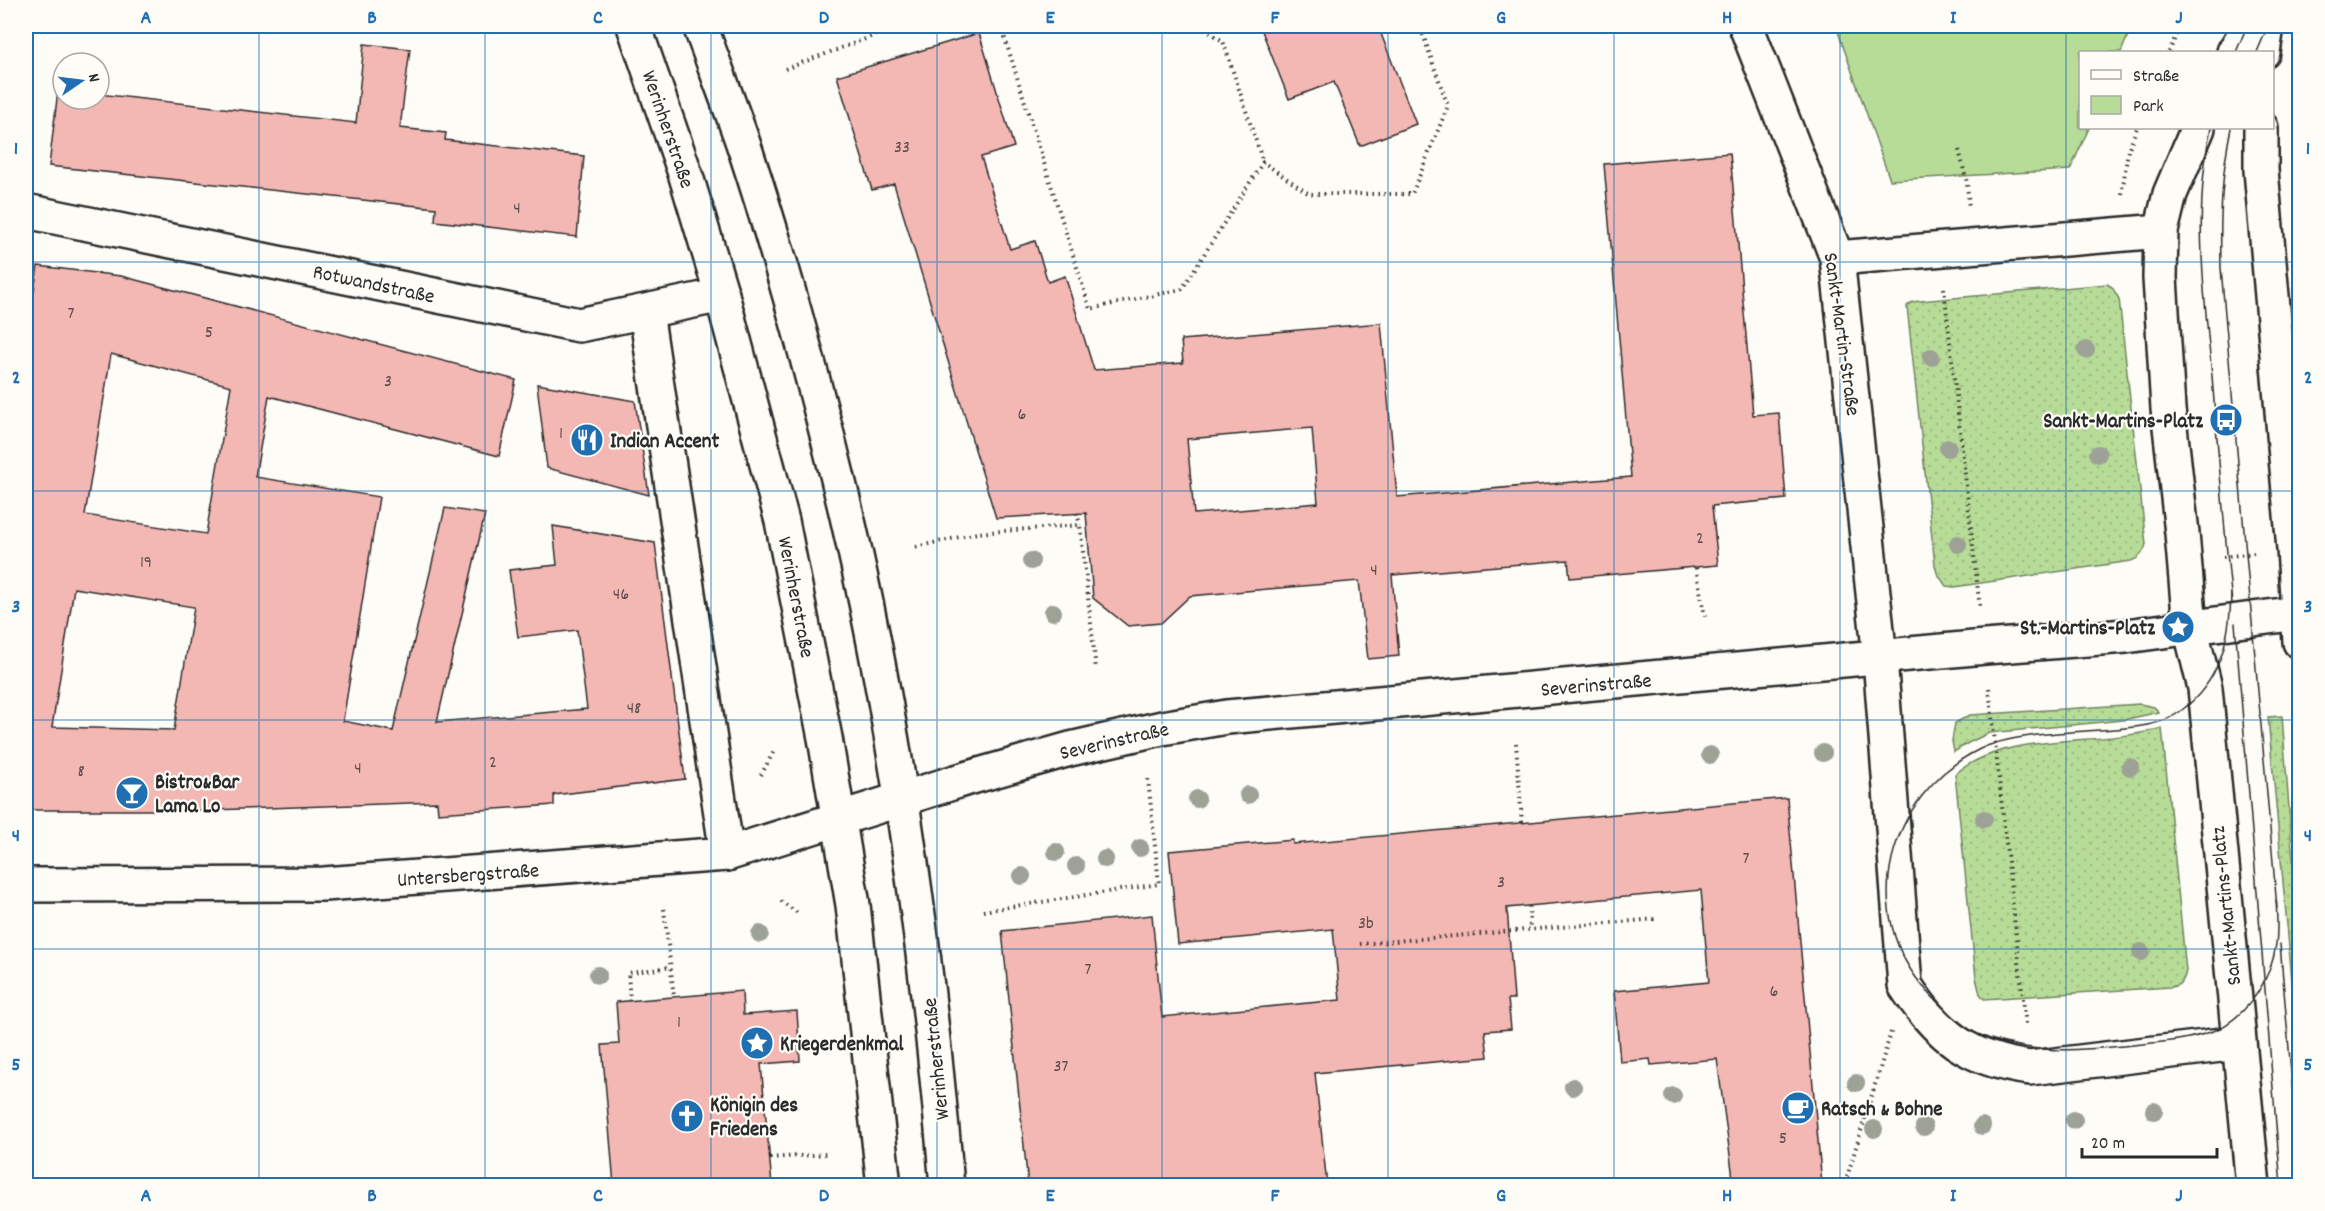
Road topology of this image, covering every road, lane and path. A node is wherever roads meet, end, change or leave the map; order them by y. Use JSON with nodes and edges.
{"nodes":[{"id":1,"x":634,"y":26,"type":"edge"},
{"id":2,"x":700,"y":26,"type":"edge"},
{"id":3,"x":900,"y":26,"type":"edge"},
{"id":4,"x":1001,"y":26,"type":"edge"},
{"id":5,"x":1199,"y":26,"type":"edge"},
{"id":6,"x":1441,"y":26,"type":"edge"},
{"id":7,"x":1746,"y":26,"type":"edge"},
{"id":8,"x":2180,"y":26,"type":"edge"},
{"id":9,"x":2250,"y":26,"type":"edge"},
{"id":10,"x":2267,"y":26,"type":"edge"},
{"id":11,"x":2169,"y":51,"type":"edge"},
{"id":12,"x":2235,"y":51,"type":"edge"},
{"id":13,"x":2263,"y":51,"type":"edge"},
{"id":14,"x":785,"y":69,"type":"dead end"},
{"id":15,"x":2137,"y":129,"type":"edge"},
{"id":16,"x":2198,"y":129,"type":"edge"},
{"id":17,"x":2261,"y":129,"type":"edge"},
{"id":18,"x":1959,"y":150,"type":"dead end"},
{"id":19,"x":2128,"y":150,"type":"dead end"},
{"id":20,"x":1263,"y":162,"type":"junction"},
{"id":21,"x":26,"y":211,"type":"edge"},
{"id":22,"x":2161,"y":231,"type":"junction"},
{"id":23,"x":1972,"y":246,"type":"junction"},
{"id":24,"x":1837,"y":258,"type":"junction"},
{"id":25,"x":722,"y":295,"type":"junction"},
{"id":26,"x":646,"y":312,"type":"junction"},
{"id":27,"x":1077,"y":513,"type":"dead end"},
{"id":28,"x":1080,"y":525,"type":"junction"},
{"id":29,"x":915,"y":547,"type":"dead end"},
{"id":30,"x":2294,"y":549,"type":"junction"},
{"id":31,"x":2184,"y":562,"type":"junction"},
{"id":32,"x":1696,"y":567,"type":"dead end"},
{"id":33,"x":1705,"y":617,"type":"dead end"},
{"id":34,"x":2190,"y":627,"type":"junction"},
{"id":35,"x":2299,"y":628,"type":"edge"},
{"id":36,"x":1880,"y":658,"type":"junction"},
{"id":37,"x":1096,"y":669,"type":"dead end"},
{"id":38,"x":1516,"y":743,"type":"dead end"},
{"id":39,"x":774,"y":751,"type":"dead end"},
{"id":40,"x":761,"y":775,"type":"dead end"},
{"id":41,"x":1148,"y":779,"type":"dead end"},
{"id":42,"x":902,"y":799,"type":"junction"},
{"id":43,"x":838,"y":819,"type":"junction"},
{"id":44,"x":1522,"y":822,"type":"dead end"},
{"id":45,"x":727,"y":854,"type":"junction"},
{"id":46,"x":26,"y":885,"type":"edge"},
{"id":47,"x":781,"y":900,"type":"dead end"},
{"id":48,"x":1529,"y":906,"type":"dead end"},
{"id":49,"x":664,"y":909,"type":"dead end"},
{"id":50,"x":983,"y":911,"type":"dead end"},
{"id":51,"x":799,"y":914,"type":"dead end"},
{"id":52,"x":1656,"y":919,"type":"dead end"},
{"id":53,"x":1530,"y":930,"type":"junction"},
{"id":54,"x":1360,"y":944,"type":"dead end"},
{"id":55,"x":670,"y":967,"type":"junction"},
{"id":56,"x":1905,"y":985,"type":"junction"},
{"id":57,"x":674,"y":997,"type":"dead end"},
{"id":58,"x":630,"y":1001,"type":"dead end"},
{"id":59,"x":2238,"y":1043,"type":"junction"},
{"id":60,"x":827,"y":1154,"type":"dead end"},
{"id":61,"x":770,"y":1158,"type":"dead end"},
{"id":62,"x":1847,"y":1177,"type":"dead end"},
{"id":63,"x":884,"y":1185,"type":"edge"},
{"id":64,"x":947,"y":1185,"type":"edge"},
{"id":65,"x":2253,"y":1185,"type":"edge"}],
"edges":[{"from":1,"to":25,"type":"street","name":"Werinherstraße"},
{"from":2,"to":42,"type":"street","name":"Werinherstraße"},
{"from":3,"to":14,"type":"path"},
{"from":4,"to":20,"type":"path"},
{"from":5,"to":20,"type":"path"},
{"from":6,"to":20,"type":"path"},
{"from":7,"to":24,"type":"street","name":"Sankt-Martin-Straße"},
{"from":8,"to":11,"type":"path"},
{"from":9,"to":12,"type":"street"},
{"from":10,"to":13,"type":"street"},
{"from":15,"to":19,"type":"path"},
{"from":16,"to":22,"type":"street","name":"Sankt-Martins-Platz"},
{"from":17,"to":30,"type":"street"},
{"from":18,"to":23,"type":"path"},
{"from":21,"to":26,"type":"street","name":"Rotwandstraße"},
{"from":22,"to":23,"type":"street"},
{"from":22,"to":31,"type":"street","name":"Sankt-Martins-Platz"},
{"from":23,"to":24,"type":"street"},
{"from":24,"to":36,"type":"street","name":"Sankt-Martin-Straße"},
{"from":25,"to":26,"type":"street","name":"Rotwandstraße"},
{"from":25,"to":43,"type":"street","name":"Werinherstraße"},
{"from":26,"to":45,"type":"street"},
{"from":27,"to":28,"type":"path"},
{"from":28,"to":29,"type":"path"},
{"from":28,"to":37,"type":"path"},
{"from":30,"to":31,"type":"path"},
{"from":30,"to":35,"type":"street"},
{"from":31,"to":34,"type":"street","name":"Sankt-Martins-Platz"},
{"from":32,"to":33,"type":"path"},
{"from":34,"to":35,"type":"street","name":"Severinstraße"},
{"from":34,"to":36,"type":"street","name":"Severinstraße"},
{"from":34,"to":59,"type":"street","name":"Sankt-Martins-Platz"},
{"from":36,"to":42,"type":"street","name":"Severinstraße"},
{"from":36,"to":56,"type":"street"},
{"from":38,"to":44,"type":"path"},
{"from":39,"to":40,"type":"path"},
{"from":41,"to":50,"type":"path"},
{"from":42,"to":43,"type":"street","name":"Untersbergstraße"},
{"from":42,"to":64,"type":"street","name":"Werinherstraße"},
{"from":43,"to":45,"type":"street","name":"Untersbergstraße"},
{"from":43,"to":63,"type":"street","name":"Werinherstraße"},
{"from":45,"to":46,"type":"street","name":"Untersbergstraße"},
{"from":47,"to":51,"type":"path"},
{"from":48,"to":53,"type":"path"},
{"from":49,"to":55,"type":"path"},
{"from":52,"to":53,"type":"path"},
{"from":53,"to":54,"type":"path"},
{"from":55,"to":57,"type":"path"},
{"from":55,"to":58,"type":"path"},
{"from":56,"to":59,"type":"street"},
{"from":56,"to":62,"type":"path"},
{"from":59,"to":65,"type":"street","name":"Sankt-Martins-Platz"},
{"from":60,"to":61,"type":"path"}]}
